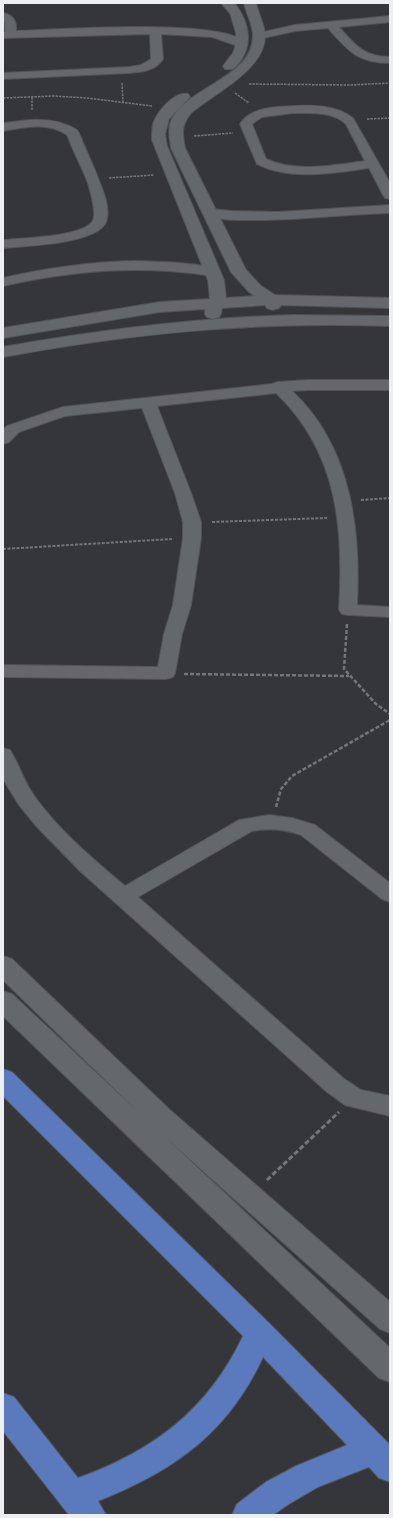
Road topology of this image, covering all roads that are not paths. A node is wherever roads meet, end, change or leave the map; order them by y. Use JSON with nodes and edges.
{"nodes":[{"id":1,"x":227,"y":3,"type":"edge"},
{"id":2,"x":250,"y":3,"type":"edge"},
{"id":3,"x":3,"y":16,"type":"edge"},
{"id":4,"x":390,"y":19,"type":"edge"},
{"id":5,"x":254,"y":21,"type":"junction"},
{"id":6,"x":229,"y":24,"type":"junction"},
{"id":7,"x":331,"y":25,"type":"junction"},
{"id":8,"x":295,"y":28,"type":"junction"},
{"id":9,"x":155,"y":30,"type":"junction"},
{"id":10,"x":200,"y":33,"type":"junction"},
{"id":11,"x":7,"y":35,"type":"edge"},
{"id":12,"x":259,"y":36,"type":"junction"},
{"id":13,"x":241,"y":44,"type":"junction"},
{"id":14,"x":390,"y":60,"type":"edge"},
{"id":15,"x":3,"y":76,"type":"edge"},
{"id":16,"x":170,"y":108,"type":"junction"},
{"id":17,"x":186,"y":110,"type":"junction"},
{"id":18,"x":3,"y":127,"type":"edge"},
{"id":19,"x":372,"y":164,"type":"junction"},
{"id":20,"x":390,"y":195,"type":"edge"},
{"id":21,"x":390,"y":209,"type":"edge"},
{"id":22,"x":210,"y":213,"type":"junction"},
{"id":23,"x":259,"y":218,"type":"junction"},
{"id":24,"x":218,"y":232,"type":"junction"},
{"id":25,"x":3,"y":244,"type":"edge"},
{"id":26,"x":203,"y":251,"type":"junction"},
{"id":27,"x":162,"y":265,"type":"junction"},
{"id":28,"x":213,"y":272,"type":"junction"},
{"id":29,"x":4,"y":278,"type":"edge"},
{"id":30,"x":271,"y":300,"type":"junction"},
{"id":31,"x":217,"y":302,"type":"junction"},
{"id":32,"x":390,"y":303,"type":"edge"},
{"id":33,"x":268,"y":321,"type":"junction"},
{"id":34,"x":390,"y":321,"type":"edge"},
{"id":35,"x":227,"y":324,"type":"junction"},
{"id":36,"x":3,"y":333,"type":"edge"},
{"id":37,"x":3,"y":352,"type":"edge"},
{"id":38,"x":390,"y":385,"type":"edge"},
{"id":39,"x":278,"y":388,"type":"junction"},
{"id":40,"x":146,"y":402,"type":"junction"},
{"id":41,"x":6,"y":432,"type":"edge"},
{"id":42,"x":390,"y":612,"type":"edge"},
{"id":43,"x":3,"y":671,"type":"edge"},
{"id":44,"x":3,"y":755,"type":"edge"},
{"id":45,"x":390,"y":894,"type":"edge"},
{"id":46,"x":124,"y":896,"type":"junction"},
{"id":47,"x":3,"y":965,"type":"edge"},
{"id":48,"x":3,"y":1001,"type":"edge"},
{"id":49,"x":3,"y":1079,"type":"edge"},
{"id":50,"x":390,"y":1106,"type":"edge"},
{"id":51,"x":390,"y":1320,"type":"edge"},
{"id":52,"x":259,"y":1333,"type":"junction"},
{"id":53,"x":390,"y":1368,"type":"edge"},
{"id":54,"x":3,"y":1407,"type":"edge"},
{"id":55,"x":382,"y":1459,"type":"edge"},
{"id":56,"x":81,"y":1505,"type":"edge"},
{"id":57,"x":248,"y":1515,"type":"edge"}],
"edges":[{"from":1,"to":6,"type":"street"},
{"from":2,"to":5,"type":"street"},
{"from":3,"to":11,"type":"street"},
{"from":4,"to":7,"type":"street"},
{"from":5,"to":8,"type":"street"},
{"from":5,"to":12,"type":"street"},
{"from":6,"to":10,"type":"street"},
{"from":6,"to":13,"type":"street"},
{"from":7,"to":8,"type":"street"},
{"from":7,"to":14,"type":"street"},
{"from":8,"to":12,"type":"street"},
{"from":9,"to":10,"type":"street"},
{"from":9,"to":11,"type":"street"},
{"from":9,"to":15,"type":"street"},
{"from":10,"to":13,"type":"street"},
{"from":12,"to":17,"type":"street"},
{"from":13,"to":16,"type":"street"},
{"from":16,"to":17,"type":"street"},
{"from":16,"to":26,"type":"street"},
{"from":17,"to":22,"type":"street"},
{"from":18,"to":25,"type":"street"},
{"from":19,"to":19,"type":"street"},
{"from":19,"to":20,"type":"street"},
{"from":21,"to":23,"type":"street"},
{"from":22,"to":23,"type":"street"},
{"from":22,"to":24,"type":"street"},
{"from":23,"to":24,"type":"street"},
{"from":24,"to":30,"type":"street"},
{"from":26,"to":27,"type":"street"},
{"from":26,"to":28,"type":"street"},
{"from":27,"to":28,"type":"street"},
{"from":27,"to":29,"type":"street"},
{"from":28,"to":31,"type":"street"},
{"from":30,"to":31,"type":"street"},
{"from":30,"to":32,"type":"street"},
{"from":30,"to":33,"type":"street"},
{"from":31,"to":35,"type":"street"},
{"from":31,"to":36,"type":"street"},
{"from":33,"to":34,"type":"street"},
{"from":33,"to":35,"type":"street"},
{"from":35,"to":37,"type":"street"},
{"from":38,"to":39,"type":"street"},
{"from":39,"to":40,"type":"street"},
{"from":39,"to":42,"type":"street"},
{"from":40,"to":41,"type":"street"},
{"from":40,"to":43,"type":"street"},
{"from":44,"to":46,"type":"street"},
{"from":45,"to":46,"type":"street"},
{"from":46,"to":50,"type":"street"},
{"from":47,"to":51,"type":"street"},
{"from":48,"to":53,"type":"street"},
{"from":49,"to":52,"type":"main road"},
{"from":52,"to":55,"type":"main road"},
{"from":52,"to":56,"type":"main road"},
{"from":54,"to":56,"type":"main road"},
{"from":55,"to":57,"type":"main road"}]}
